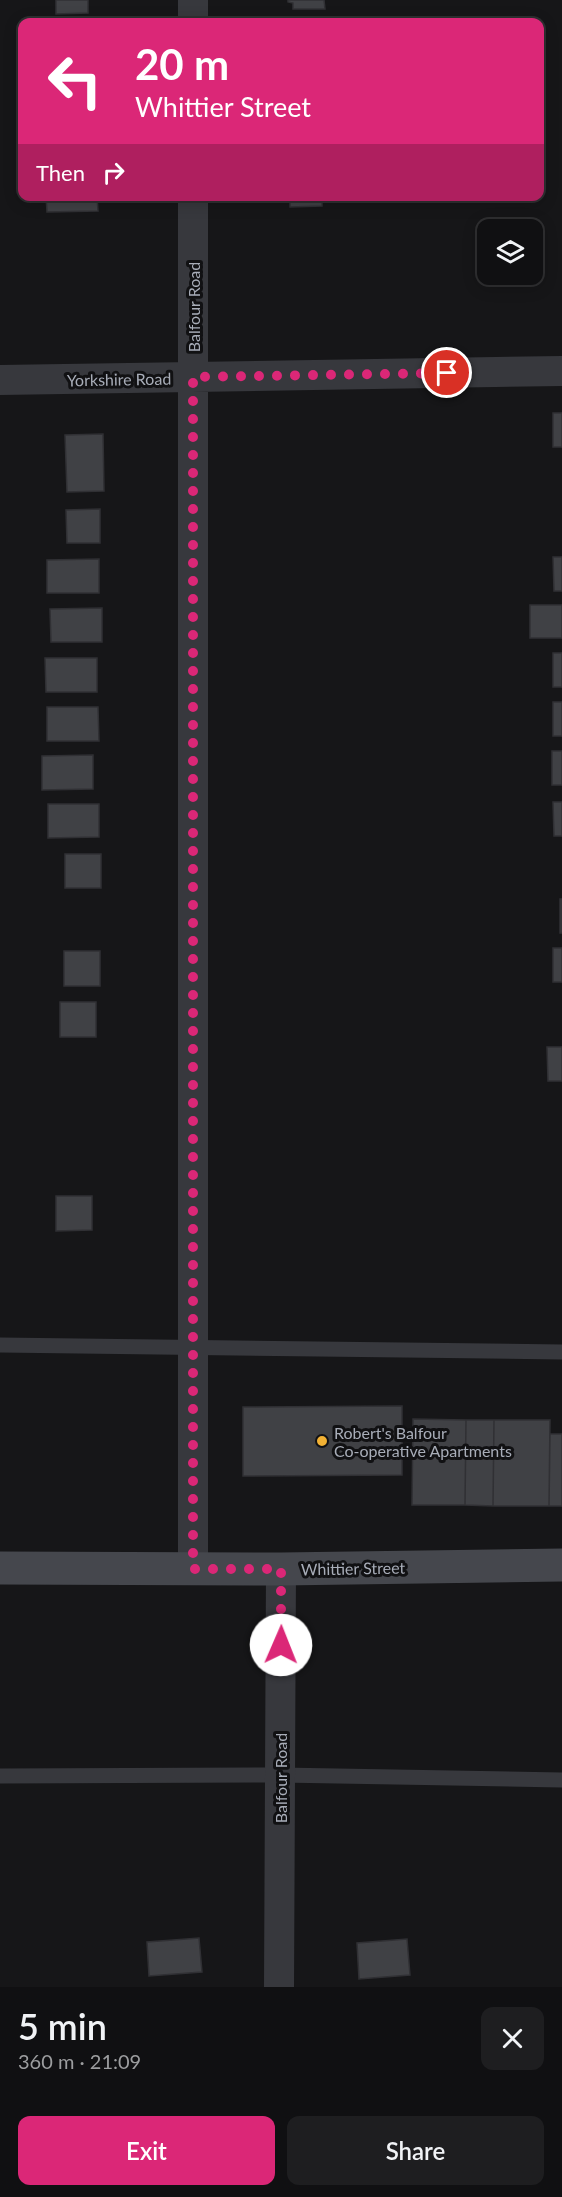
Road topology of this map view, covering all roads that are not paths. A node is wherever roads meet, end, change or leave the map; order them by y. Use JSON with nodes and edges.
{"nodes":[{"id":1,"x":193,"y":0,"type":"edge"},
{"id":2,"x":193,"y":18,"type":"edge"},
{"id":3,"x":193,"y":201,"type":"edge"},
{"id":4,"x":562,"y":371,"type":"edge"},
{"id":5,"x":193,"y":377,"type":"junction"},
{"id":6,"x":0,"y":380,"type":"edge"},
{"id":7,"x":0,"y":1345,"type":"edge"},
{"id":8,"x":193,"y":1348,"type":"junction"},
{"id":9,"x":562,"y":1352,"type":"edge"},
{"id":10,"x":562,"y":1565,"type":"edge"},
{"id":11,"x":0,"y":1568,"type":"edge"},
{"id":12,"x":193,"y":1569,"type":"junction"},
{"id":13,"x":281,"y":1569,"type":"junction"},
{"id":14,"x":280,"y":1775,"type":"junction"},
{"id":15,"x":0,"y":1776,"type":"edge"},
{"id":16,"x":562,"y":1780,"type":"edge"},
{"id":17,"x":279,"y":1987,"type":"edge"}],
"edges":[{"from":1,"to":2,"type":"street"},
{"from":3,"to":5,"type":"street","name":"Balfour Road"},
{"from":4,"to":5,"type":"street","name":"Yorkshire Road"},
{"from":5,"to":6,"type":"street","name":"Yorkshire Road"},
{"from":5,"to":8,"type":"street","name":"Balfour Road"},
{"from":7,"to":8,"type":"lane"},
{"from":8,"to":9,"type":"lane"},
{"from":8,"to":12,"type":"street","name":"Balfour Road"},
{"from":10,"to":13,"type":"street","name":"Whittier Street"},
{"from":11,"to":12,"type":"street","name":"Whittier Street"},
{"from":12,"to":13,"type":"street","name":"Whittier Street"},
{"from":13,"to":14,"type":"street","name":"Balfour Road"},
{"from":14,"to":15,"type":"lane"},
{"from":14,"to":16,"type":"lane"},
{"from":14,"to":17,"type":"street","name":"Balfour Road"}]}
